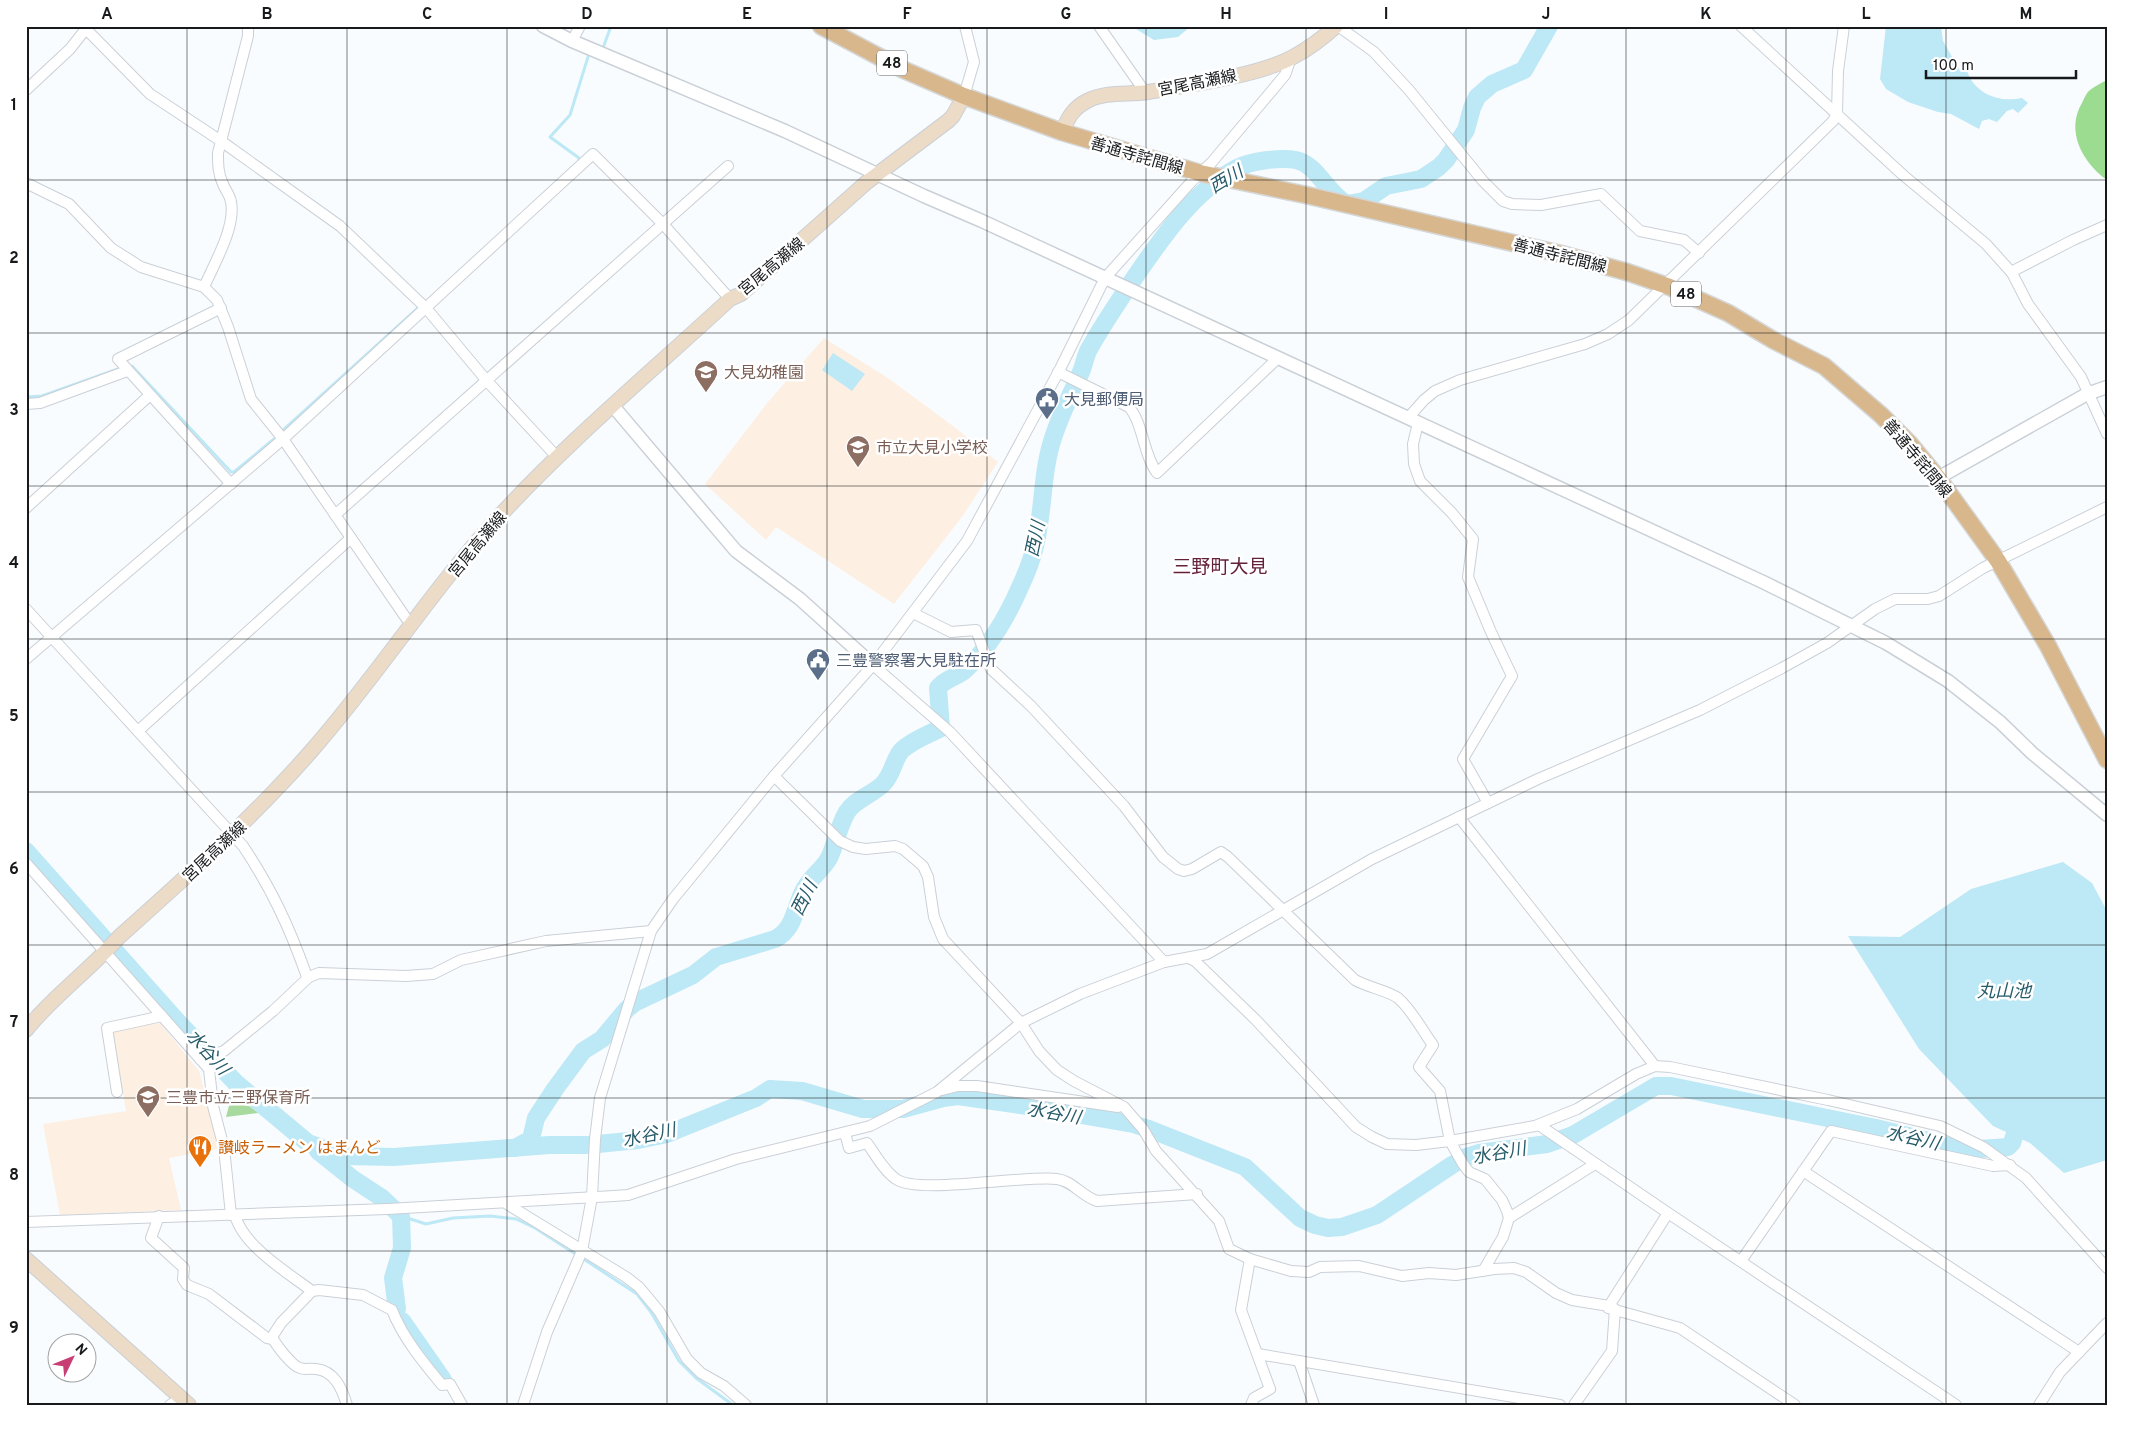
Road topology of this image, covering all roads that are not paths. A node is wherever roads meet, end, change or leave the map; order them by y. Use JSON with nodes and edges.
{"nodes":[{"id":1,"x":248,"y":26,"type":"edge"},
{"id":2,"x":580,"y":26,"type":"edge"},
{"id":3,"x":821,"y":26,"type":"edge"},
{"id":4,"x":965,"y":26,"type":"edge"},
{"id":5,"x":1099,"y":26,"type":"edge"},
{"id":6,"x":1337,"y":26,"type":"edge"},
{"id":7,"x":1741,"y":26,"type":"edge"},
{"id":8,"x":1844,"y":26,"type":"edge"},
{"id":9,"x":546,"y":27,"type":"edge"},
{"id":10,"x":87,"y":28,"type":"edge"},
{"id":11,"x":572,"y":41,"type":"junction"},
{"id":12,"x":1291,"y":58,"type":"junction"},
{"id":13,"x":26,"y":90,"type":"edge"},
{"id":14,"x":1146,"y":92,"type":"junction"},
{"id":15,"x":964,"y":96,"type":"junction"},
{"id":16,"x":1838,"y":114,"type":"junction"},
{"id":17,"x":1062,"y":132,"type":"junction"},
{"id":18,"x":221,"y":141,"type":"junction"},
{"id":19,"x":728,"y":166,"type":"dead end"},
{"id":20,"x":1200,"y":173,"type":"junction"},
{"id":21,"x":878,"y":174,"type":"junction"},
{"id":22,"x":26,"y":184,"type":"edge"},
{"id":23,"x":663,"y":224,"type":"junction"},
{"id":24,"x":2107,"y":225,"type":"edge"},
{"id":25,"x":1699,"y":252,"type":"junction"},
{"id":26,"x":2011,"y":272,"type":"junction"},
{"id":27,"x":1105,"y":278,"type":"junction"},
{"id":28,"x":1666,"y":286,"type":"junction"},
{"id":29,"x":204,"y":287,"type":"junction"},
{"id":30,"x":730,"y":299,"type":"junction"},
{"id":31,"x":221,"y":308,"type":"junction"},
{"id":32,"x":426,"y":308,"type":"junction"},
{"id":33,"x":1278,"y":358,"type":"junction"},
{"id":34,"x":128,"y":371,"type":"junction"},
{"id":35,"x":1058,"y":372,"type":"junction"},
{"id":36,"x":487,"y":381,"type":"junction"},
{"id":37,"x":2107,"y":386,"type":"edge"},
{"id":38,"x":2087,"y":394,"type":"junction"},
{"id":39,"x":150,"y":395,"type":"junction"},
{"id":40,"x":26,"y":404,"type":"edge"},
{"id":41,"x":613,"y":406,"type":"junction"},
{"id":42,"x":1413,"y":420,"type":"junction"},
{"id":43,"x":2107,"y":434,"type":"edge"},
{"id":44,"x":283,"y":439,"type":"junction"},
{"id":45,"x":557,"y":457,"type":"junction"},
{"id":46,"x":1938,"y":478,"type":"junction"},
{"id":47,"x":231,"y":484,"type":"junction"},
{"id":48,"x":2107,"y":507,"type":"edge"},
{"id":49,"x":26,"y":508,"type":"edge"},
{"id":50,"x":335,"y":515,"type":"junction"},
{"id":51,"x":351,"y":538,"type":"junction"},
{"id":52,"x":1998,"y":561,"type":"junction"},
{"id":53,"x":26,"y":609,"type":"edge"},
{"id":54,"x":913,"y":613,"type":"junction"},
{"id":55,"x":406,"y":618,"type":"dead end"},
{"id":56,"x":1853,"y":626,"type":"junction"},
{"id":57,"x":52,"y":637,"type":"junction"},
{"id":58,"x":26,"y":659,"type":"edge"},
{"id":59,"x":873,"y":665,"type":"junction"},
{"id":60,"x":138,"y":732,"type":"junction"},
{"id":61,"x":2107,"y":760,"type":"edge"},
{"id":62,"x":774,"y":776,"type":"junction"},
{"id":63,"x":1488,"y":803,"type":"junction"},
{"id":64,"x":2107,"y":815,"type":"edge"},
{"id":65,"x":1459,"y":817,"type":"junction"},
{"id":66,"x":233,"y":834,"type":"junction"},
{"id":67,"x":27,"y":866,"type":"edge"},
{"id":68,"x":1282,"y":911,"type":"junction"},
{"id":69,"x":651,"y":931,"type":"junction"},
{"id":70,"x":105,"y":953,"type":"junction"},
{"id":71,"x":1188,"y":958,"type":"junction"},
{"id":72,"x":1164,"y":962,"type":"junction"},
{"id":73,"x":309,"y":977,"type":"junction"},
{"id":74,"x":162,"y":1016,"type":"junction"},
{"id":75,"x":1021,"y":1023,"type":"junction"},
{"id":76,"x":26,"y":1030,"type":"edge"},
{"id":77,"x":201,"y":1059,"type":"junction"},
{"id":78,"x":1655,"y":1066,"type":"junction"},
{"id":79,"x":117,"y":1092,"type":"dead end"},
{"id":80,"x":937,"y":1092,"type":"junction"},
{"id":81,"x":1124,"y":1108,"type":"junction"},
{"id":82,"x":1540,"y":1125,"type":"junction"},
{"id":83,"x":846,"y":1133,"type":"junction"},
{"id":84,"x":1450,"y":1141,"type":"junction"},
{"id":85,"x":1595,"y":1164,"type":"junction"},
{"id":86,"x":2010,"y":1165,"type":"junction"},
{"id":87,"x":1803,"y":1171,"type":"junction"},
{"id":88,"x":1197,"y":1194,"type":"junction"},
{"id":89,"x":592,"y":1197,"type":"junction"},
{"id":90,"x":507,"y":1204,"type":"junction"},
{"id":91,"x":1668,"y":1213,"type":"junction"},
{"id":92,"x":233,"y":1215,"type":"junction"},
{"id":93,"x":158,"y":1216,"type":"junction"},
{"id":94,"x":1509,"y":1218,"type":"junction"},
{"id":95,"x":26,"y":1222,"type":"edge"},
{"id":96,"x":581,"y":1255,"type":"junction"},
{"id":97,"x":26,"y":1258,"type":"edge"},
{"id":98,"x":1250,"y":1259,"type":"junction"},
{"id":99,"x":1741,"y":1261,"type":"junction"},
{"id":100,"x":2107,"y":1268,"type":"edge"},
{"id":101,"x":1483,"y":1271,"type":"junction"},
{"id":102,"x":312,"y":1291,"type":"junction"},
{"id":103,"x":1612,"y":1308,"type":"junction"},
{"id":104,"x":2107,"y":1323,"type":"edge"},
{"id":105,"x":273,"y":1339,"type":"junction"},
{"id":106,"x":2079,"y":1352,"type":"junction"},
{"id":107,"x":1258,"y":1354,"type":"junction"},
{"id":108,"x":1299,"y":1362,"type":"junction"},
{"id":109,"x":180,"y":1403,"type":"edge"},
{"id":110,"x":347,"y":1405,"type":"edge"},
{"id":111,"x":462,"y":1405,"type":"edge"},
{"id":112,"x":523,"y":1405,"type":"edge"},
{"id":113,"x":746,"y":1405,"type":"edge"},
{"id":114,"x":1251,"y":1405,"type":"edge"},
{"id":115,"x":1314,"y":1405,"type":"edge"},
{"id":116,"x":1560,"y":1405,"type":"edge"},
{"id":117,"x":1574,"y":1405,"type":"edge"},
{"id":118,"x":1794,"y":1405,"type":"edge"},
{"id":119,"x":1956,"y":1405,"type":"edge"},
{"id":120,"x":2039,"y":1405,"type":"edge"}],
"edges":[{"from":1,"to":18,"type":"street"},
{"from":2,"to":11,"type":"street"},
{"from":3,"to":15,"type":"main road","name":"善通寺詫間線","number":"48"},
{"from":4,"to":15,"type":"street"},
{"from":5,"to":14,"type":"street"},
{"from":6,"to":12,"type":"main road","name":"宮尾高瀬線"},
{"from":6,"to":25,"type":"street"},
{"from":7,"to":16,"type":"street"},
{"from":8,"to":16,"type":"street"},
{"from":9,"to":11,"type":"street"},
{"from":10,"to":13,"type":"street"},
{"from":10,"to":18,"type":"street"},
{"from":11,"to":21,"type":"street"},
{"from":12,"to":14,"type":"main road","name":"宮尾高瀬線"},
{"from":12,"to":20,"type":"street"},
{"from":14,"to":17,"type":"main road","name":"宮尾高瀬線"},
{"from":15,"to":17,"type":"main road","name":"善通寺詫間線","number":"48"},
{"from":15,"to":21,"type":"main road","name":"宮尾高瀬線"},
{"from":16,"to":25,"type":"street"},
{"from":16,"to":26,"type":"street"},
{"from":17,"to":20,"type":"main road","name":"善通寺詫間線","number":"48"},
{"from":18,"to":29,"type":"street"},
{"from":18,"to":32,"type":"street"},
{"from":19,"to":23,"type":"street"},
{"from":20,"to":27,"type":"street"},
{"from":20,"to":28,"type":"main road","name":"善通寺詫間線","number":"48"},
{"from":21,"to":27,"type":"street"},
{"from":21,"to":30,"type":"main road","name":"宮尾高瀬線"},
{"from":22,"to":29,"type":"street"},
{"from":23,"to":30,"type":"street"},
{"from":23,"to":32,"type":"street"},
{"from":23,"to":36,"type":"street"},
{"from":24,"to":26,"type":"street"},
{"from":25,"to":28,"type":"street"},
{"from":26,"to":38,"type":"street"},
{"from":27,"to":33,"type":"street"},
{"from":27,"to":35,"type":"street"},
{"from":28,"to":42,"type":"street"},
{"from":28,"to":46,"type":"main road","name":"善通寺詫間線","number":"48"},
{"from":29,"to":31,"type":"street"},
{"from":30,"to":41,"type":"main road","name":"宮尾高瀬線"},
{"from":31,"to":34,"type":"street"},
{"from":31,"to":44,"type":"street"},
{"from":32,"to":36,"type":"street"},
{"from":32,"to":44,"type":"street"},
{"from":33,"to":35,"type":"street"},
{"from":33,"to":42,"type":"street"},
{"from":34,"to":39,"type":"street"},
{"from":34,"to":40,"type":"street"},
{"from":35,"to":54,"type":"street"},
{"from":36,"to":45,"type":"street"},
{"from":36,"to":50,"type":"street"},
{"from":37,"to":38,"type":"street"},
{"from":38,"to":43,"type":"street"},
{"from":38,"to":46,"type":"street"},
{"from":39,"to":47,"type":"street"},
{"from":39,"to":49,"type":"street"},
{"from":41,"to":45,"type":"main road","name":"宮尾高瀬線"},
{"from":41,"to":59,"type":"street"},
{"from":42,"to":56,"type":"street"},
{"from":42,"to":63,"type":"street"},
{"from":44,"to":47,"type":"street"},
{"from":44,"to":50,"type":"street"},
{"from":45,"to":66,"type":"main road","name":"宮尾高瀬線"},
{"from":46,"to":52,"type":"main road","name":"善通寺詫間線","number":"48"},
{"from":47,"to":57,"type":"street"},
{"from":48,"to":52,"type":"street"},
{"from":50,"to":51,"type":"street"},
{"from":51,"to":55,"type":"street"},
{"from":51,"to":60,"type":"street"},
{"from":52,"to":56,"type":"street"},
{"from":52,"to":61,"type":"main road","name":"善通寺詫間線","number":"48"},
{"from":53,"to":57,"type":"street"},
{"from":54,"to":59,"type":"street"},
{"from":54,"to":68,"type":"street"},
{"from":56,"to":63,"type":"street"},
{"from":56,"to":64,"type":"street"},
{"from":57,"to":58,"type":"street"},
{"from":57,"to":60,"type":"street"},
{"from":59,"to":62,"type":"street"},
{"from":59,"to":72,"type":"street"},
{"from":60,"to":66,"type":"street"},
{"from":62,"to":69,"type":"street"},
{"from":62,"to":75,"type":"street"},
{"from":63,"to":65,"type":"street"},
{"from":65,"to":68,"type":"street"},
{"from":65,"to":78,"type":"street"},
{"from":66,"to":70,"type":"main road","name":"宮尾高瀬線"},
{"from":66,"to":73,"type":"street"},
{"from":67,"to":70,"type":"street"},
{"from":68,"to":71,"type":"street"},
{"from":68,"to":84,"type":"street"},
{"from":69,"to":73,"type":"street"},
{"from":69,"to":89,"type":"street"},
{"from":70,"to":74,"type":"street"},
{"from":70,"to":76,"type":"main road","name":"宮尾高瀬線"},
{"from":71,"to":72,"type":"street"},
{"from":71,"to":84,"type":"street"},
{"from":72,"to":75,"type":"street"},
{"from":73,"to":77,"type":"street"},
{"from":74,"to":77,"type":"street"},
{"from":74,"to":79,"type":"street"},
{"from":75,"to":80,"type":"street"},
{"from":75,"to":81,"type":"street"},
{"from":77,"to":92,"type":"street"},
{"from":78,"to":82,"type":"street"},
{"from":78,"to":86,"type":"street"},
{"from":80,"to":81,"type":"street"},
{"from":80,"to":83,"type":"street"},
{"from":81,"to":88,"type":"street"},
{"from":82,"to":84,"type":"street"},
{"from":82,"to":85,"type":"street"},
{"from":83,"to":88,"type":"street"},
{"from":83,"to":89,"type":"street"},
{"from":84,"to":94,"type":"street"},
{"from":85,"to":91,"type":"street"},
{"from":85,"to":94,"type":"street"},
{"from":86,"to":87,"type":"street"},
{"from":86,"to":100,"type":"street"},
{"from":87,"to":99,"type":"street"},
{"from":87,"to":106,"type":"street"},
{"from":88,"to":98,"type":"street"},
{"from":89,"to":90,"type":"street"},
{"from":89,"to":96,"type":"street"},
{"from":90,"to":92,"type":"street"},
{"from":90,"to":96,"type":"street"},
{"from":91,"to":99,"type":"street"},
{"from":91,"to":103,"type":"street"},
{"from":92,"to":93,"type":"street"},
{"from":92,"to":102,"type":"street"},
{"from":93,"to":95,"type":"street"},
{"from":93,"to":105,"type":"street"},
{"from":94,"to":101,"type":"street"},
{"from":96,"to":112,"type":"street"},
{"from":96,"to":113,"type":"street"},
{"from":97,"to":109,"type":"main road"},
{"from":98,"to":101,"type":"street"},
{"from":98,"to":107,"type":"street"},
{"from":99,"to":119,"type":"street"},
{"from":101,"to":103,"type":"street"},
{"from":102,"to":105,"type":"street"},
{"from":102,"to":111,"type":"street"},
{"from":103,"to":117,"type":"street"},
{"from":103,"to":118,"type":"street"},
{"from":104,"to":106,"type":"street"},
{"from":105,"to":110,"type":"street"},
{"from":106,"to":120,"type":"street"},
{"from":107,"to":108,"type":"street"},
{"from":107,"to":114,"type":"street"},
{"from":108,"to":115,"type":"street"},
{"from":108,"to":116,"type":"street"}]}
